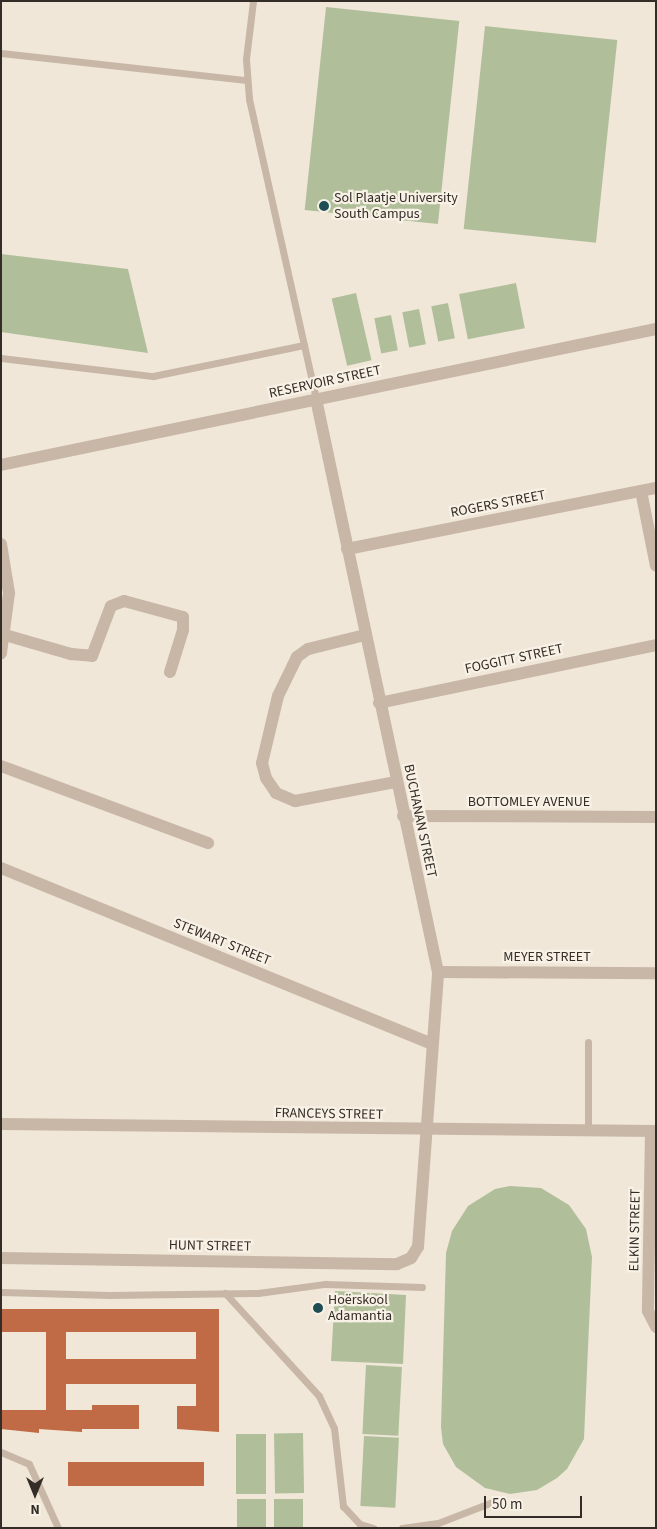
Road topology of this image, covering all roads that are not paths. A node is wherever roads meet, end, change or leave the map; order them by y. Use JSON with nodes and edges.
{"nodes":[{"id":1,"x":253,"y":1,"type":"edge"},
{"id":2,"x":1,"y":53,"type":"edge"},
{"id":3,"x":247,"y":80,"type":"junction"},
{"id":4,"x":656,"y":329,"type":"edge"},
{"id":5,"x":304,"y":345,"type":"junction"},
{"id":6,"x":1,"y":358,"type":"edge"},
{"id":7,"x":316,"y":398,"type":"junction"},
{"id":8,"x":1,"y":464,"type":"edge"},
{"id":9,"x":656,"y":488,"type":"edge"},
{"id":10,"x":641,"y":491,"type":"junction"},
{"id":11,"x":1,"y":544,"type":"edge"},
{"id":12,"x":347,"y":549,"type":"junction"},
{"id":13,"x":656,"y":566,"type":"edge"},
{"id":14,"x":4,"y":621,"type":"edge"},
{"id":15,"x":4,"y":635,"type":"junction"},
{"id":16,"x":365,"y":635,"type":"junction"},
{"id":17,"x":656,"y":645,"type":"edge"},
{"id":18,"x":1,"y":653,"type":"edge"},
{"id":19,"x":170,"y":672,"type":"dead end"},
{"id":20,"x":379,"y":703,"type":"junction"},
{"id":21,"x":1,"y":766,"type":"edge"},
{"id":22,"x":396,"y":782,"type":"junction"},
{"id":23,"x":403,"y":816,"type":"junction"},
{"id":24,"x":656,"y":818,"type":"edge"},
{"id":25,"x":208,"y":843,"type":"dead end"},
{"id":26,"x":1,"y":868,"type":"edge"},
{"id":27,"x":438,"y":972,"type":"junction"},
{"id":28,"x":656,"y":972,"type":"edge"},
{"id":29,"x":588,"y":1042,"type":"dead end"},
{"id":30,"x":432,"y":1044,"type":"junction"},
{"id":31,"x":1,"y":1124,"type":"edge"},
{"id":32,"x":427,"y":1131,"type":"junction"},
{"id":33,"x":588,"y":1131,"type":"junction"},
{"id":34,"x":654,"y":1131,"type":"edge"},
{"id":35,"x":415,"y":1254,"type":"joint"},
{"id":36,"x":1,"y":1258,"type":"edge"},
{"id":37,"x":422,"y":1287,"type":"dead end"},
{"id":38,"x":1,"y":1292,"type":"edge"},
{"id":39,"x":225,"y":1294,"type":"junction"},
{"id":40,"x":656,"y":1327,"type":"edge"},
{"id":41,"x":1,"y":1452,"type":"edge"},
{"id":42,"x":495,"y":1501,"type":"dead end"},
{"id":43,"x":58,"y":1528,"type":"edge"},
{"id":44,"x":373,"y":1528,"type":"edge"},
{"id":45,"x":402,"y":1528,"type":"edge"}],
"edges":[{"from":1,"to":3,"type":"lane"},
{"from":2,"to":3,"type":"lane"},
{"from":3,"to":5,"type":"lane"},
{"from":4,"to":7,"type":"street","name":"RESERVOIR STREET"},
{"from":5,"to":6,"type":"lane"},
{"from":5,"to":7,"type":"lane"},
{"from":7,"to":8,"type":"street","name":"RESERVOIR STREET"},
{"from":7,"to":12,"type":"street","name":"BUCHANAN STREET"},
{"from":9,"to":10,"type":"street","name":"ROGERS STREET"},
{"from":10,"to":12,"type":"street","name":"ROGERS STREET"},
{"from":10,"to":13,"type":"street"},
{"from":11,"to":14,"type":"street"},
{"from":12,"to":16,"type":"street","name":"BUCHANAN STREET"},
{"from":14,"to":15,"type":"street"},
{"from":15,"to":18,"type":"street"},
{"from":15,"to":19,"type":"street"},
{"from":16,"to":20,"type":"street","name":"BUCHANAN STREET"},
{"from":16,"to":22,"type":"street"},
{"from":17,"to":20,"type":"street","name":"FOGGITT STREET"},
{"from":20,"to":22,"type":"street","name":"BUCHANAN STREET"},
{"from":21,"to":25,"type":"street"},
{"from":22,"to":23,"type":"street","name":"BUCHANAN STREET"},
{"from":23,"to":24,"type":"street","name":"BOTTOMLEY AVENUE"},
{"from":23,"to":27,"type":"street","name":"BUCHANAN STREET"},
{"from":26,"to":30,"type":"street","name":"STEWART STREET"},
{"from":27,"to":28,"type":"street","name":"MEYER STREET"},
{"from":27,"to":30,"type":"street","name":"BUCHANAN STREET"},
{"from":29,"to":33,"type":"lane"},
{"from":30,"to":32,"type":"street","name":"BUCHANAN STREET"},
{"from":31,"to":32,"type":"street","name":"FRANCEYS STREET"},
{"from":32,"to":33,"type":"street","name":"FRANCEYS STREET"},
{"from":32,"to":35,"type":"street","name":"BUCHANAN STREET"},
{"from":33,"to":34,"type":"street","name":"FRANCEYS STREET"},
{"from":34,"to":40,"type":"street","name":"ELKIN STREET"},
{"from":35,"to":36,"type":"street","name":"HUNT STREET"},
{"from":37,"to":39,"type":"lane"},
{"from":38,"to":39,"type":"lane"},
{"from":39,"to":44,"type":"lane"},
{"from":41,"to":43,"type":"lane"},
{"from":42,"to":45,"type":"lane"}]}
